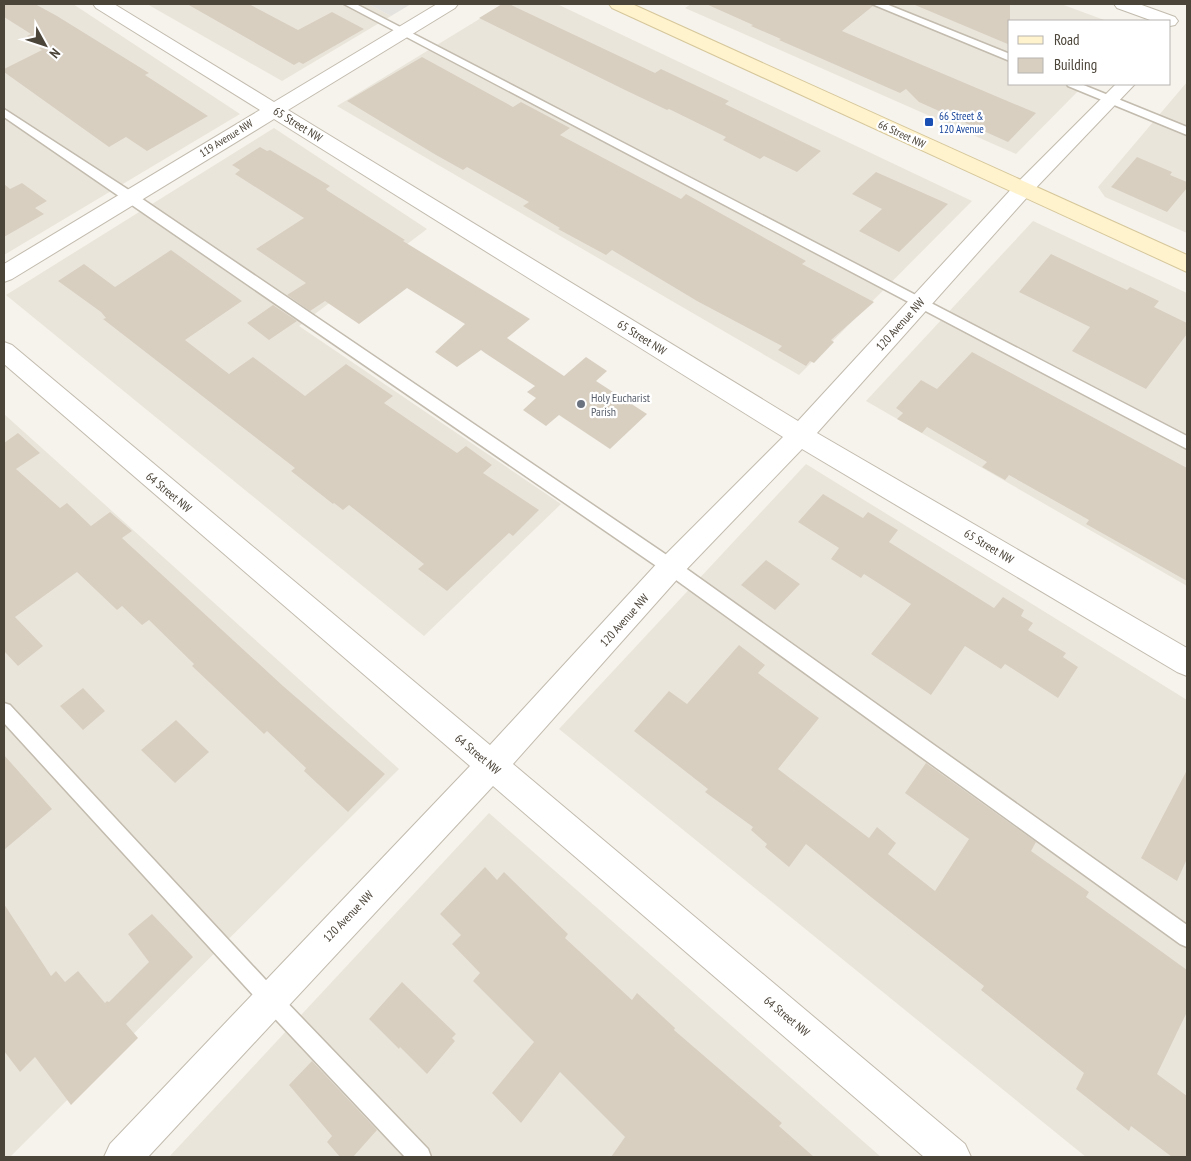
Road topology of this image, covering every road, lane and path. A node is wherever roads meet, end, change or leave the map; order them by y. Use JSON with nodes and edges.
{"nodes":[{"id":1,"x":102,"y":4,"type":"edge"},
{"id":2,"x":349,"y":4,"type":"edge"},
{"id":3,"x":449,"y":4,"type":"edge"},
{"id":4,"x":618,"y":4,"type":"edge"},
{"id":5,"x":877,"y":4,"type":"edge"},
{"id":6,"x":1123,"y":4,"type":"edge"},
{"id":7,"x":1163,"y":20,"type":"edge"},
{"id":8,"x":401,"y":32,"type":"junction"},
{"id":9,"x":1008,"y":57,"type":"edge"},
{"id":10,"x":1074,"y":85,"type":"edge"},
{"id":11,"x":1125,"y":85,"type":"edge"},
{"id":12,"x":1110,"y":100,"type":"junction"},
{"id":13,"x":274,"y":109,"type":"junction"},
{"id":14,"x":4,"y":112,"type":"edge"},
{"id":15,"x":1187,"y":131,"type":"edge"},
{"id":16,"x":1023,"y":189,"type":"junction"},
{"id":17,"x":131,"y":196,"type":"junction"},
{"id":18,"x":1187,"y":264,"type":"edge"},
{"id":19,"x":4,"y":274,"type":"edge"},
{"id":20,"x":919,"y":304,"type":"junction"},
{"id":21,"x":4,"y":352,"type":"edge"},
{"id":22,"x":800,"y":435,"type":"junction"},
{"id":23,"x":1187,"y":443,"type":"edge"},
{"id":24,"x":671,"y":568,"type":"junction"},
{"id":25,"x":1187,"y":663,"type":"edge"},
{"id":26,"x":4,"y":711,"type":"edge"},
{"id":27,"x":492,"y":765,"type":"junction"},
{"id":28,"x":1187,"y":937,"type":"edge"},
{"id":29,"x":270,"y":998,"type":"junction"},
{"id":30,"x":123,"y":1157,"type":"edge"},
{"id":31,"x":420,"y":1157,"type":"edge"},
{"id":32,"x":952,"y":1157,"type":"edge"}],
"edges":[{"from":1,"to":13,"type":"street","name":"65 Street NW"},
{"from":2,"to":8,"type":"lane"},
{"from":3,"to":8,"type":"street","name":"119 Avenue NW"},
{"from":4,"to":16,"type":"main road","name":"66 Street NW"},
{"from":5,"to":9,"type":"lane"},
{"from":6,"to":7,"type":"street"},
{"from":8,"to":13,"type":"street","name":"119 Avenue NW"},
{"from":8,"to":20,"type":"lane"},
{"from":10,"to":12,"type":"lane"},
{"from":11,"to":12,"type":"street","name":"120 Avenue NW"},
{"from":12,"to":15,"type":"lane"},
{"from":12,"to":16,"type":"street","name":"120 Avenue NW"},
{"from":13,"to":17,"type":"street","name":"119 Avenue NW"},
{"from":13,"to":22,"type":"street","name":"65 Street NW"},
{"from":14,"to":17,"type":"lane"},
{"from":16,"to":18,"type":"main road","name":"66 Street NW"},
{"from":16,"to":20,"type":"street","name":"120 Avenue NW"},
{"from":17,"to":19,"type":"street","name":"119 Avenue NW"},
{"from":17,"to":24,"type":"lane"},
{"from":20,"to":22,"type":"street","name":"120 Avenue NW"},
{"from":20,"to":23,"type":"lane"},
{"from":21,"to":27,"type":"street","name":"64 Street NW"},
{"from":22,"to":24,"type":"street","name":"120 Avenue NW"},
{"from":22,"to":25,"type":"street","name":"65 Street NW"},
{"from":24,"to":27,"type":"street","name":"120 Avenue NW"},
{"from":24,"to":28,"type":"lane"},
{"from":26,"to":29,"type":"lane"},
{"from":27,"to":29,"type":"street","name":"120 Avenue NW"},
{"from":27,"to":32,"type":"street","name":"64 Street NW"},
{"from":29,"to":30,"type":"street","name":"120 Avenue NW"},
{"from":29,"to":31,"type":"lane"}]}
